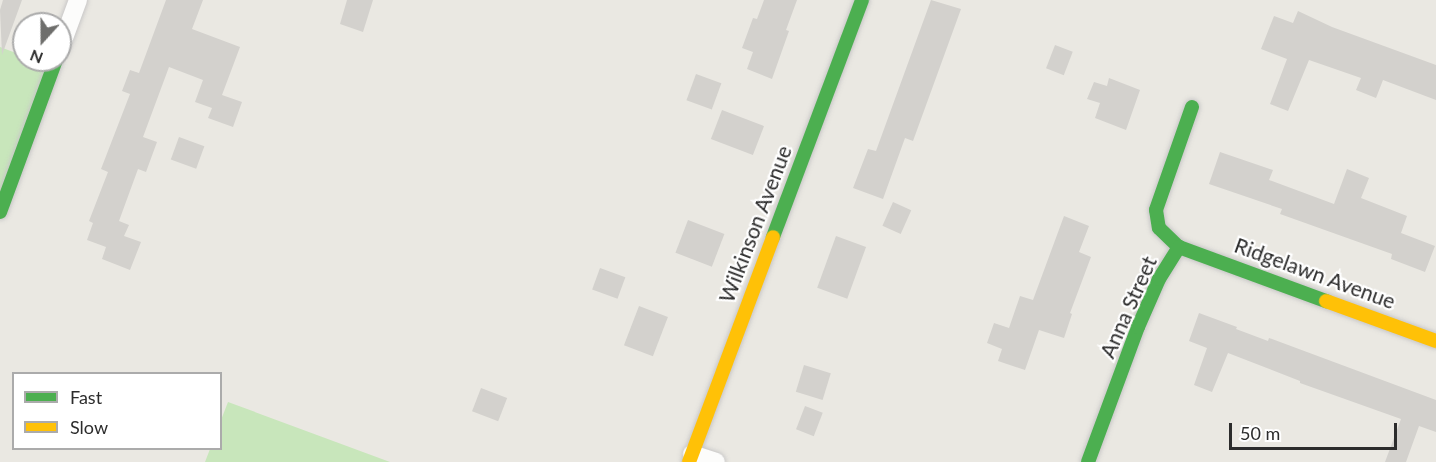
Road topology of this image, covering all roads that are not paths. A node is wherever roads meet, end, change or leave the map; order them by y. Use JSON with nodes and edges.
{"nodes":[{"id":1,"x":78,"y":0,"type":"edge"},
{"id":2,"x":861,"y":0,"type":"edge"},
{"id":3,"x":72,"y":16,"type":"edge"},
{"id":4,"x":52,"y":72,"type":"edge"},
{"id":5,"x":1191,"y":107,"type":"dead end"},
{"id":6,"x":0,"y":212,"type":"edge"},
{"id":7,"x":1179,"y":247,"type":"junction"},
{"id":8,"x":1436,"y":340,"type":"edge"},
{"id":9,"x":690,"y":458,"type":"edge"},
{"id":10,"x":716,"y":462,"type":"edge"},
{"id":11,"x":1088,"y":462,"type":"edge"}],
"edges":[{"from":1,"to":3,"type":"street"},
{"from":2,"to":9,"type":"street","name":"Wilkinson Avenue"},
{"from":4,"to":6,"type":"street"},
{"from":5,"to":7,"type":"street","name":"Anna Street"},
{"from":7,"to":8,"type":"street","name":"Ridgelawn Avenue"},
{"from":7,"to":11,"type":"street","name":"Anna Street"},
{"from":9,"to":10,"type":"street"}]}
